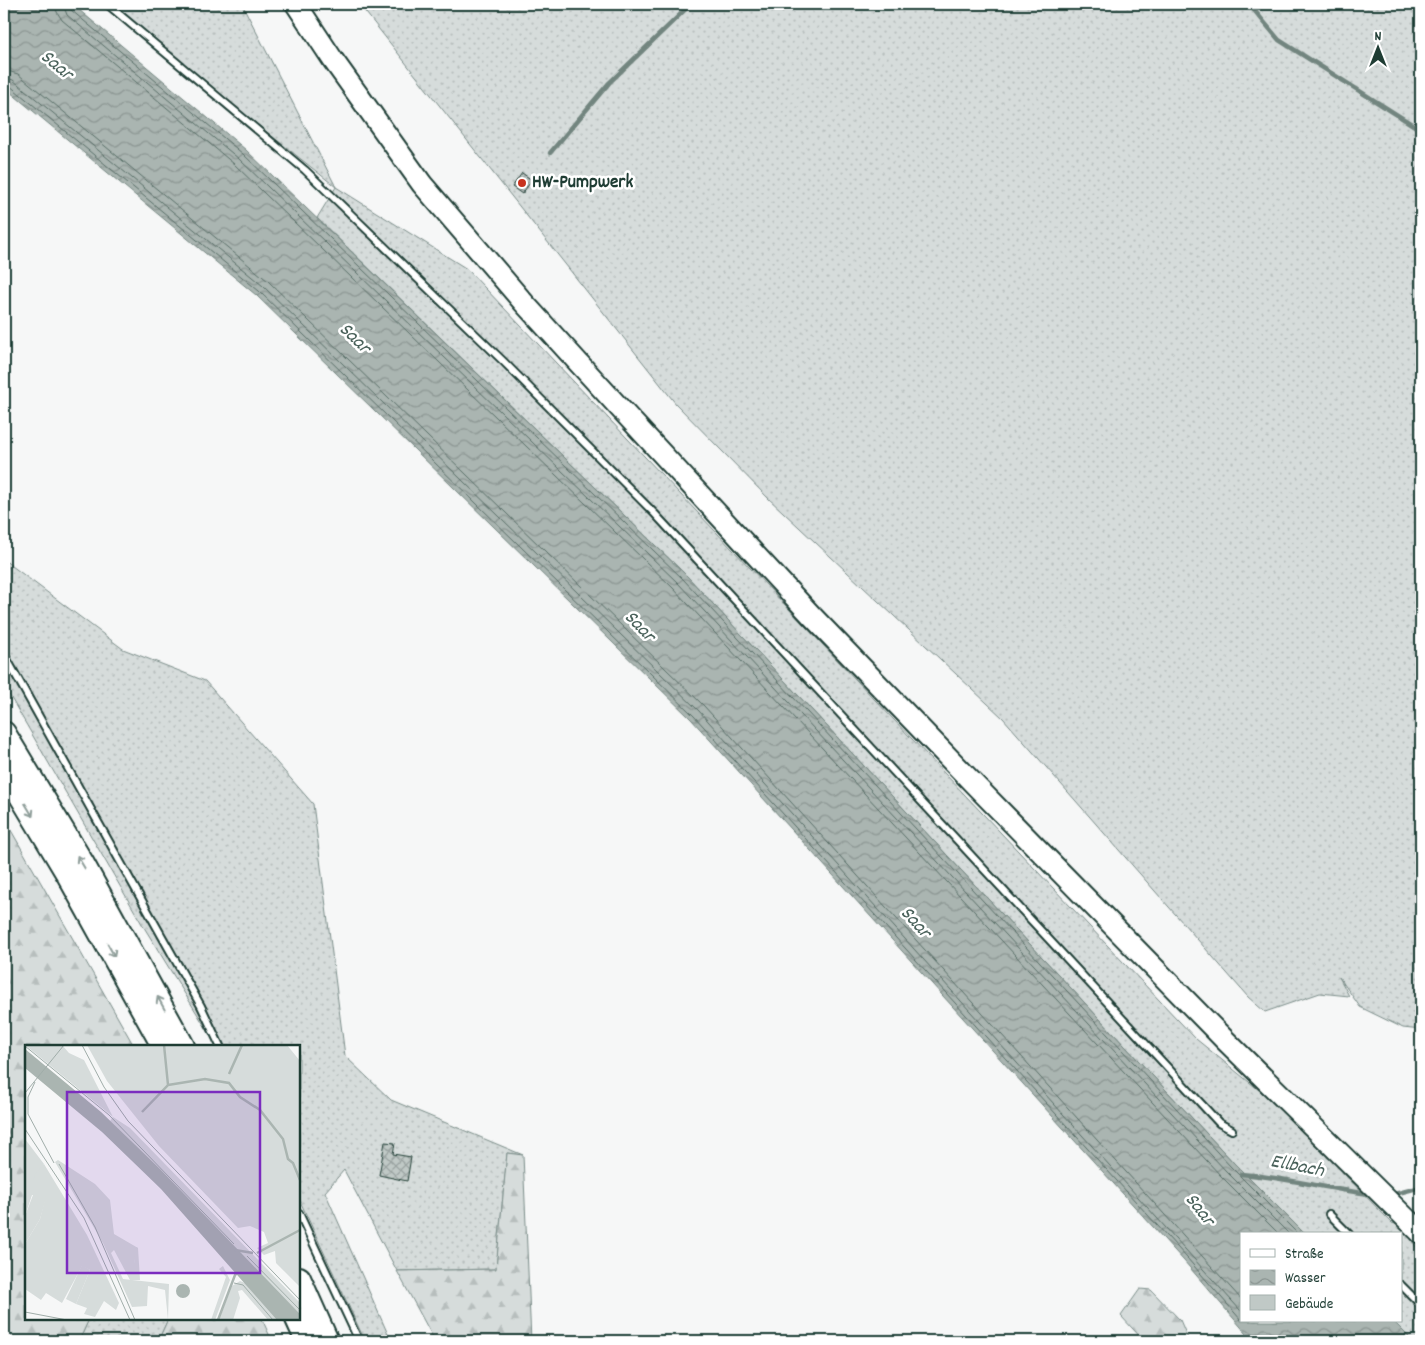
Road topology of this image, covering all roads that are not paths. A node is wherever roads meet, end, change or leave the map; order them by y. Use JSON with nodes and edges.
{"nodes":[{"id":1,"x":107,"y":4,"type":"edge"},
{"id":2,"x":296,"y":4,"type":"edge"},
{"id":3,"x":4,"y":654,"type":"edge"},
{"id":4,"x":4,"y":734,"type":"edge"},
{"id":5,"x":4,"y":768,"type":"edge"},
{"id":6,"x":162,"y":1045,"type":"edge"},
{"id":7,"x":182,"y":1045,"type":"edge"},
{"id":8,"x":220,"y":1045,"type":"edge"},
{"id":9,"x":1232,"y":1130,"type":"dead end"},
{"id":10,"x":1329,"y":1214,"type":"dead end"},
{"id":11,"x":300,"y":1215,"type":"edge"},
{"id":12,"x":1347,"y":1232,"type":"edge"},
{"id":13,"x":1421,"y":1233,"type":"edge"},
{"id":14,"x":300,"y":1280,"type":"edge"},
{"id":15,"x":1402,"y":1286,"type":"edge"},
{"id":16,"x":1421,"y":1305,"type":"edge"},
{"id":17,"x":297,"y":1320,"type":"edge"},
{"id":18,"x":307,"y":1341,"type":"edge"},
{"id":19,"x":327,"y":1341,"type":"edge"},
{"id":20,"x":359,"y":1341,"type":"edge"}],
"edges":[{"from":1,"to":9,"type":"lane"},
{"from":2,"to":13,"type":"main road"},
{"from":3,"to":8,"type":"lane"},
{"from":7,"to":4,"type":"highway","one_way":true},
{"from":5,"to":6,"type":"highway","one_way":true},
{"from":10,"to":12,"type":"lane"},
{"from":11,"to":20,"type":"lane"},
{"from":14,"to":19,"type":"highway"},
{"from":15,"to":16,"type":"lane"},
{"from":17,"to":18,"type":"highway"}]}
